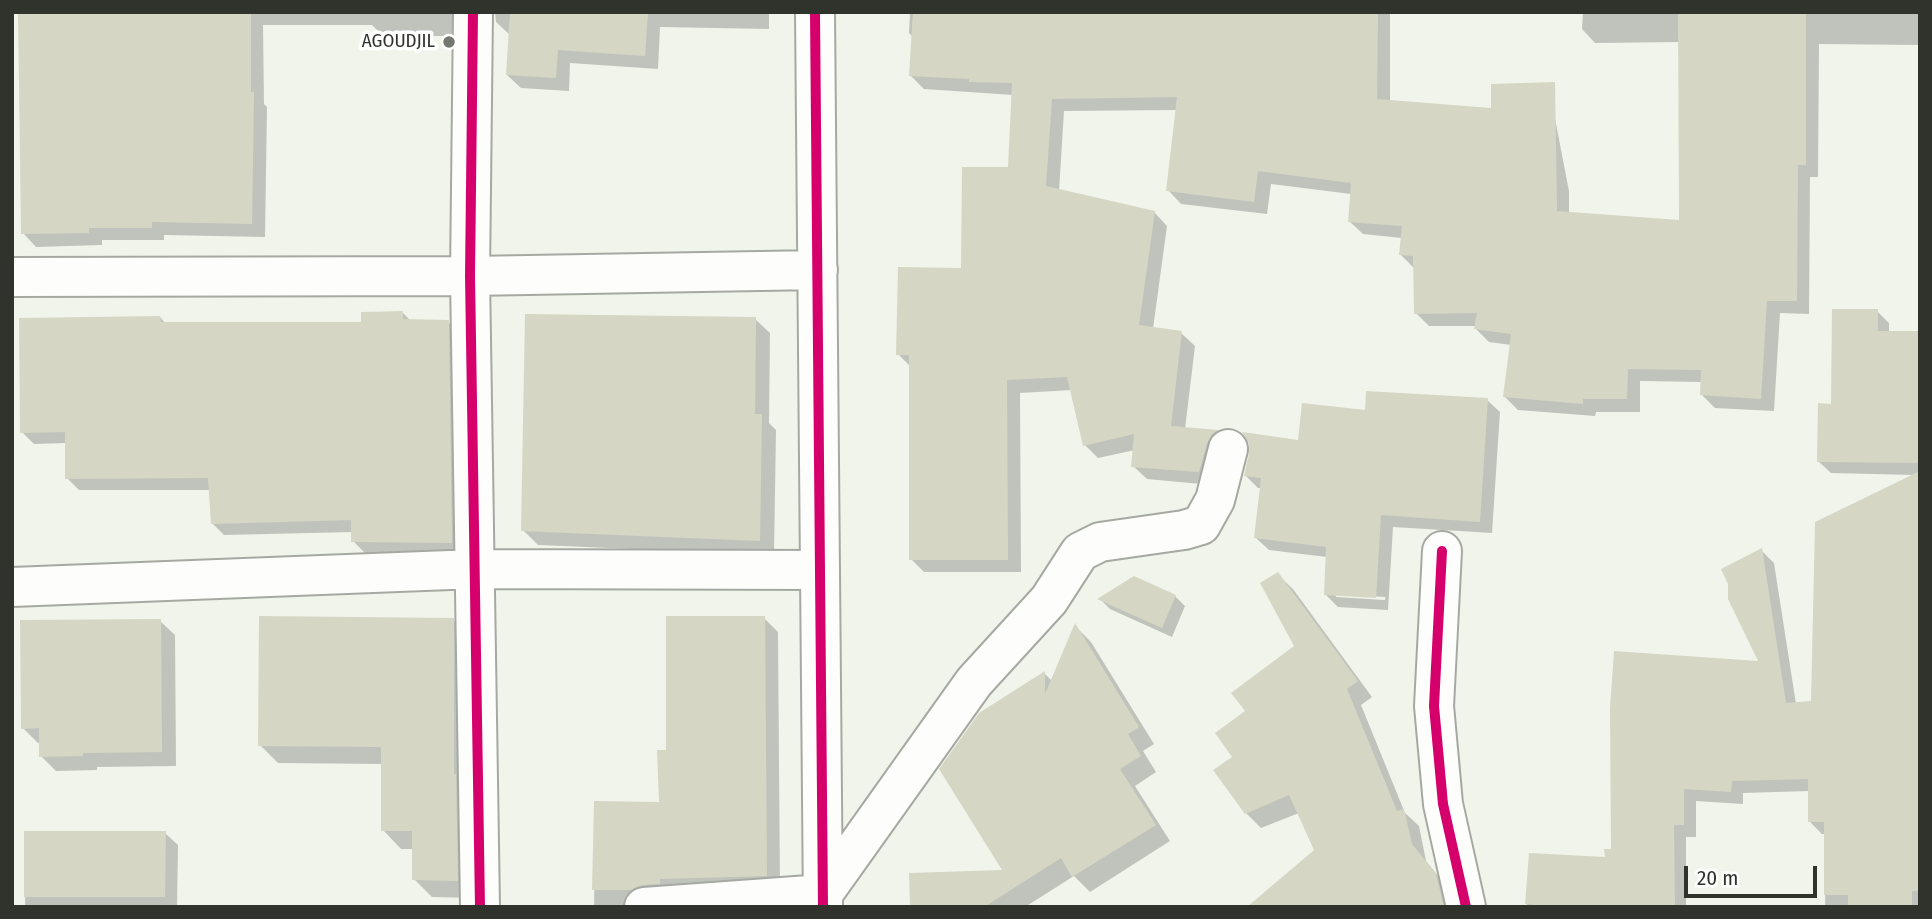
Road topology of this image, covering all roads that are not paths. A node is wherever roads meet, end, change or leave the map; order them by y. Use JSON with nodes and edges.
{"nodes":[{"id":1,"x":473,"y":12,"type":"edge"},
{"id":2,"x":815,"y":12,"type":"edge"},
{"id":3,"x":818,"y":270,"type":"junction"},
{"id":4,"x":470,"y":276,"type":"junction"},
{"id":5,"x":12,"y":277,"type":"edge"},
{"id":6,"x":1228,"y":449,"type":"dead end"},
{"id":7,"x":1443,"y":551,"type":"dead end"},
{"id":8,"x":476,"y":569,"type":"junction"},
{"id":9,"x":819,"y":570,"type":"junction"},
{"id":10,"x":12,"y":587,"type":"edge"},
{"id":11,"x":823,"y":900,"type":"edge"},
{"id":12,"x":480,"y":907,"type":"edge"},
{"id":13,"x":644,"y":907,"type":"edge"},
{"id":14,"x":1466,"y":907,"type":"edge"}],
"edges":[{"from":1,"to":4,"type":"street"},
{"from":2,"to":3,"type":"street"},
{"from":3,"to":4,"type":"street"},
{"from":3,"to":9,"type":"street"},
{"from":4,"to":5,"type":"street"},
{"from":4,"to":8,"type":"street"},
{"from":6,"to":11,"type":"street"},
{"from":7,"to":14,"type":"street"},
{"from":8,"to":9,"type":"street"},
{"from":8,"to":10,"type":"street"},
{"from":8,"to":12,"type":"street"},
{"from":9,"to":11,"type":"street"},
{"from":11,"to":13,"type":"street"}]}
